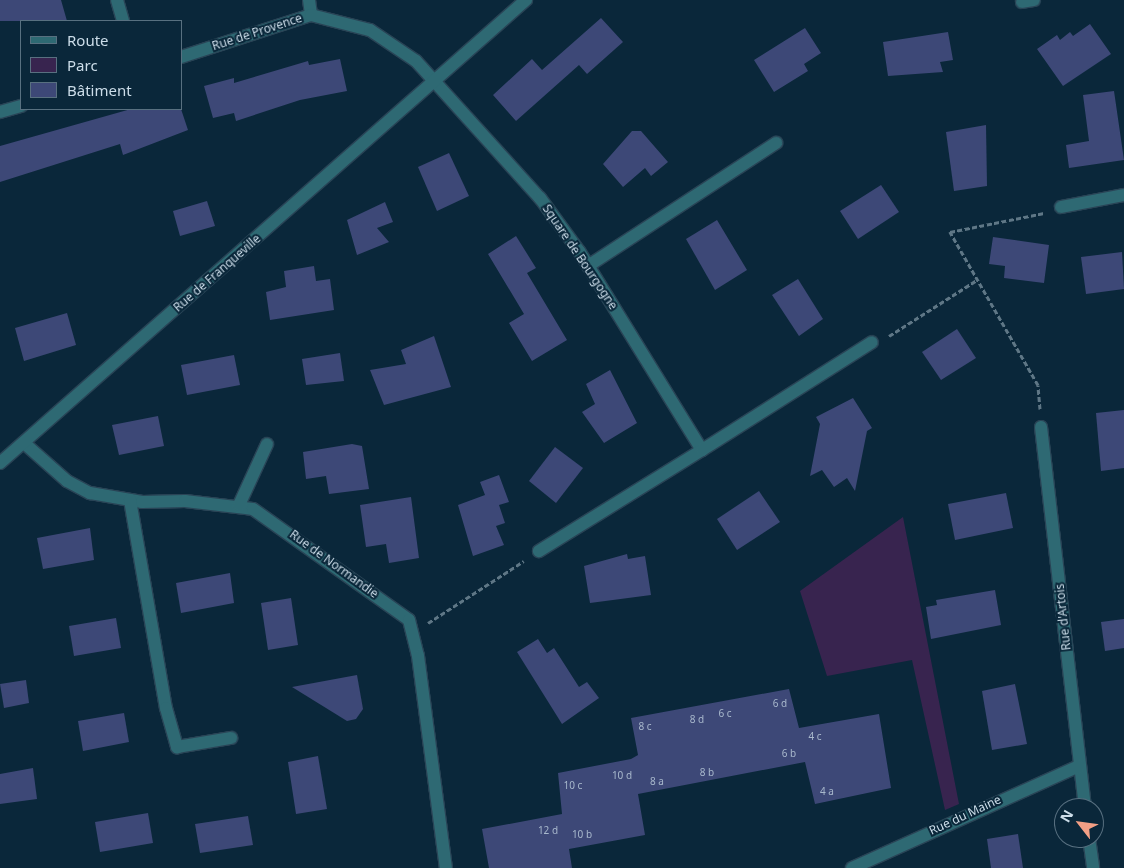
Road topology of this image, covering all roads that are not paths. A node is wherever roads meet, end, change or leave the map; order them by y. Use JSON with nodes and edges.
{"nodes":[{"id":1,"x":117,"y":0,"type":"edge"},
{"id":2,"x":309,"y":0,"type":"edge"},
{"id":3,"x":526,"y":0,"type":"edge"},
{"id":4,"x":311,"y":15,"type":"junction"},
{"id":5,"x":123,"y":20,"type":"edge"},
{"id":6,"x":182,"y":57,"type":"edge"},
{"id":7,"x":433,"y":82,"type":"junction"},
{"id":8,"x":20,"y":106,"type":"edge"},
{"id":9,"x":0,"y":112,"type":"edge"},
{"id":10,"x":776,"y":143,"type":"dead end"},
{"id":11,"x":1124,"y":195,"type":"edge"},
{"id":12,"x":1061,"y":206,"type":"road end"},
{"id":13,"x":588,"y":266,"type":"junction"},
{"id":14,"x":872,"y":342,"type":"road end"},
{"id":15,"x":1041,"y":427,"type":"road end"},
{"id":16,"x":24,"y":443,"type":"junction"},
{"id":17,"x":267,"y":444,"type":"dead end"},
{"id":18,"x":702,"y":450,"type":"junction"},
{"id":19,"x":0,"y":463,"type":"edge"},
{"id":20,"x":130,"y":500,"type":"junction"},
{"id":21,"x":239,"y":504,"type":"junction"},
{"id":22,"x":539,"y":551,"type":"road end"},
{"id":23,"x":230,"y":738,"type":"dead end"},
{"id":24,"x":1079,"y":766,"type":"junction"},
{"id":25,"x":1084,"y":798,"type":"edge"},
{"id":26,"x":1090,"y":848,"type":"edge"},
{"id":27,"x":446,"y":868,"type":"edge"},
{"id":28,"x":852,"y":868,"type":"edge"},
{"id":29,"x":1093,"y":868,"type":"edge"}],
"edges":[{"from":1,"to":5,"type":"street"},
{"from":2,"to":4,"type":"street"},
{"from":3,"to":7,"type":"street","name":"Rue de Franqueville"},
{"from":4,"to":6,"type":"street","name":"Rue de Provence"},
{"from":4,"to":7,"type":"street","name":"Rue de Provence"},
{"from":7,"to":13,"type":"street","name":"Square de Bourgogne"},
{"from":7,"to":16,"type":"street","name":"Rue de Franqueville"},
{"from":8,"to":9,"type":"street"},
{"from":10,"to":13,"type":"street"},
{"from":11,"to":12,"type":"street"},
{"from":13,"to":18,"type":"street","name":"Square de Bourgogne"},
{"from":14,"to":18,"type":"street"},
{"from":15,"to":24,"type":"street","name":"Rue d'Artois"},
{"from":16,"to":19,"type":"street","name":"Rue de Franqueville"},
{"from":16,"to":20,"type":"street","name":"Rue de Normandie"},
{"from":17,"to":21,"type":"street"},
{"from":18,"to":22,"type":"street"},
{"from":20,"to":21,"type":"street","name":"Rue de Normandie"},
{"from":20,"to":23,"type":"street"},
{"from":21,"to":27,"type":"street","name":"Rue de Normandie"},
{"from":24,"to":25,"type":"street","name":"Rue d'Artois"},
{"from":24,"to":28,"type":"street","name":"Rue du Maine"},
{"from":26,"to":29,"type":"street"}]}
